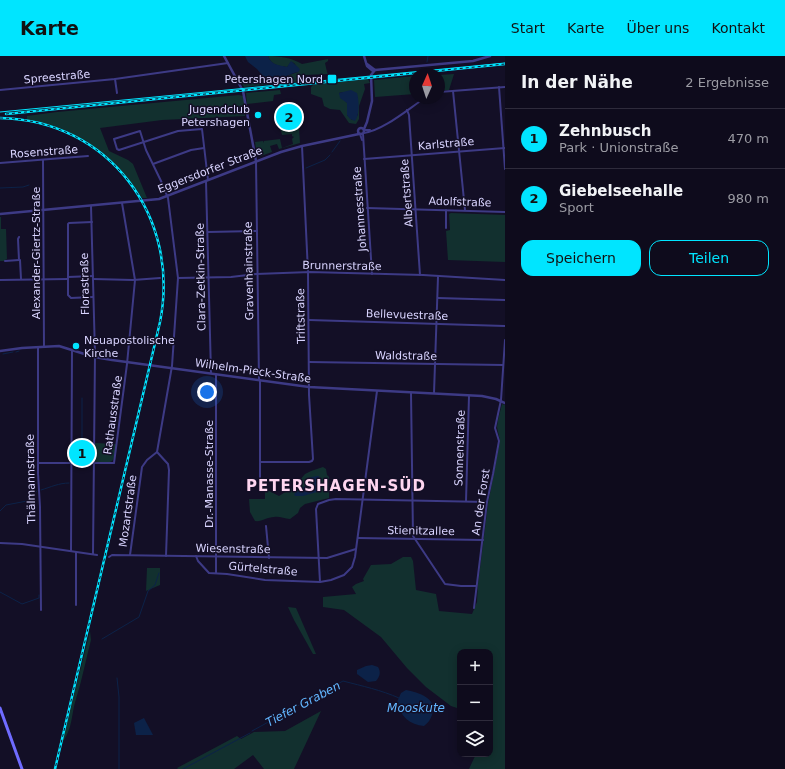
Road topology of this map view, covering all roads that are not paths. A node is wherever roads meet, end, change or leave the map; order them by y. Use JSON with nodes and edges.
{"nodes":[{"id":1,"x":224,"y":56,"type":"edge"},
{"id":2,"x":364,"y":56,"type":"edge"},
{"id":3,"x":490,"y":56,"type":"edge"},
{"id":4,"x":228,"y":63,"type":"junction"},
{"id":5,"x":374,"y":70,"type":"junction"},
{"id":6,"x":115,"y":79,"type":"junction"},
{"id":7,"x":499,"y":87,"type":"junction"},
{"id":8,"x":505,"y":87,"type":"edge"},
{"id":9,"x":0,"y":90,"type":"edge"},
{"id":10,"x":453,"y":91,"type":"junction"},
{"id":11,"x":445,"y":92,"type":"edge"},
{"id":12,"x":117,"y":93,"type":"dead end"},
{"id":13,"x":416,"y":104,"type":"edge"},
{"id":14,"x":407,"y":110,"type":"junction"},
{"id":15,"x":362,"y":131,"type":"junction"},
{"id":16,"x":144,"y":142,"type":"junction"},
{"id":17,"x":204,"y":146,"type":"junction"},
{"id":18,"x":302,"y":146,"type":"junction"},
{"id":19,"x":504,"y":148,"type":"edge"},
{"id":20,"x":459,"y":151,"type":"junction"},
{"id":21,"x":412,"y":155,"type":"junction"},
{"id":22,"x":88,"y":156,"type":"dead end"},
{"id":23,"x":364,"y":159,"type":"junction"},
{"id":24,"x":43,"y":160,"type":"junction"},
{"id":25,"x":256,"y":161,"type":"junction"},
{"id":26,"x":0,"y":163,"type":"edge"},
{"id":27,"x":153,"y":164,"type":"junction"},
{"id":28,"x":505,"y":169,"type":"edge"},
{"id":29,"x":207,"y":181,"type":"junction"},
{"id":30,"x":167,"y":196,"type":"junction"},
{"id":31,"x":122,"y":203,"type":"junction"},
{"id":32,"x":91,"y":206,"type":"junction"},
{"id":33,"x":367,"y":208,"type":"junction"},
{"id":34,"x":415,"y":209,"type":"junction"},
{"id":35,"x":43,"y":210,"type":"junction"},
{"id":36,"x":446,"y":210,"type":"junction"},
{"id":37,"x":465,"y":210,"type":"junction"},
{"id":38,"x":505,"y":212,"type":"edge"},
{"id":39,"x":0,"y":214,"type":"edge"},
{"id":40,"x":92,"y":222,"type":"junction"},
{"id":41,"x":446,"y":228,"type":"dead end"},
{"id":42,"x":257,"y":231,"type":"junction"},
{"id":43,"x":208,"y":232,"type":"junction"},
{"id":44,"x":19,"y":237,"type":"dead end"},
{"id":45,"x":5,"y":260,"type":"dead end"},
{"id":46,"x":19,"y":260,"type":"junction"},
{"id":47,"x":308,"y":272,"type":"junction"},
{"id":48,"x":257,"y":274,"type":"junction"},
{"id":49,"x":372,"y":274,"type":"junction"},
{"id":50,"x":420,"y":275,"type":"junction"},
{"id":51,"x":438,"y":277,"type":"junction"},
{"id":52,"x":44,"y":278,"type":"junction"},
{"id":53,"x":68,"y":278,"type":"junction"},
{"id":54,"x":93,"y":278,"type":"junction"},
{"id":55,"x":160,"y":278,"type":"dead end"},
{"id":56,"x":178,"y":278,"type":"junction"},
{"id":57,"x":209,"y":278,"type":"junction"},
{"id":58,"x":21,"y":279,"type":"junction"},
{"id":59,"x":0,"y":280,"type":"edge"},
{"id":60,"x":135,"y":280,"type":"junction"},
{"id":61,"x":505,"y":280,"type":"edge"},
{"id":62,"x":93,"y":297,"type":"junction"},
{"id":63,"x":438,"y":298,"type":"junction"},
{"id":64,"x":505,"y":300,"type":"edge"},
{"id":65,"x":309,"y":320,"type":"junction"},
{"id":66,"x":437,"y":324,"type":"junction"},
{"id":67,"x":505,"y":326,"type":"edge"},
{"id":68,"x":505,"y":340,"type":"edge"},
{"id":69,"x":38,"y":347,"type":"junction"},
{"id":70,"x":44,"y":347,"type":"junction"},
{"id":71,"x":72,"y":350,"type":"junction"},
{"id":72,"x":0,"y":351,"type":"edge"},
{"id":73,"x":94,"y":357,"type":"junction"},
{"id":74,"x":128,"y":362,"type":"junction"},
{"id":75,"x":309,"y":362,"type":"junction"},
{"id":76,"x":436,"y":364,"type":"junction"},
{"id":77,"x":503,"y":365,"type":"junction"},
{"id":78,"x":172,"y":368,"type":"junction"},
{"id":79,"x":211,"y":373,"type":"junction"},
{"id":80,"x":216,"y":374,"type":"junction"},
{"id":81,"x":259,"y":380,"type":"junction"},
{"id":82,"x":309,"y":387,"type":"junction"},
{"id":83,"x":377,"y":391,"type":"junction"},
{"id":84,"x":411,"y":393,"type":"junction"},
{"id":85,"x":434,"y":394,"type":"junction"},
{"id":86,"x":469,"y":396,"type":"junction"},
{"id":87,"x":501,"y":400,"type":"junction"},
{"id":88,"x":505,"y":403,"type":"edge"},
{"id":89,"x":157,"y":452,"type":"junction"},
{"id":90,"x":260,"y":462,"type":"junction"},
{"id":91,"x":38,"y":463,"type":"junction"},
{"id":92,"x":71,"y":463,"type":"junction"},
{"id":93,"x":94,"y":463,"type":"junction"},
{"id":94,"x":260,"y":487,"type":"dead end"},
{"id":95,"x":362,"y":499,"type":"junction"},
{"id":96,"x":412,"y":500,"type":"junction"},
{"id":97,"x":466,"y":501,"type":"junction"},
{"id":98,"x":487,"y":502,"type":"junction"},
{"id":99,"x":266,"y":526,"type":"dead end"},
{"id":100,"x":358,"y":538,"type":"junction"},
{"id":101,"x":415,"y":539,"type":"junction"},
{"id":102,"x":483,"y":540,"type":"junction"},
{"id":103,"x":0,"y":543,"type":"edge"},
{"id":104,"x":41,"y":547,"type":"junction"},
{"id":105,"x":356,"y":549,"type":"junction"},
{"id":106,"x":71,"y":551,"type":"junction"},
{"id":107,"x":76,"y":552,"type":"junction"},
{"id":108,"x":93,"y":554,"type":"junction"},
{"id":109,"x":97,"y":555,"type":"dead end"},
{"id":110,"x":130,"y":555,"type":"junction"},
{"id":111,"x":166,"y":556,"type":"junction"},
{"id":112,"x":196,"y":556,"type":"junction"},
{"id":113,"x":109,"y":557,"type":"dead end"},
{"id":114,"x":216,"y":557,"type":"junction"},
{"id":115,"x":269,"y":558,"type":"junction"},
{"id":116,"x":318,"y":558,"type":"junction"},
{"id":117,"x":216,"y":573,"type":"junction"},
{"id":118,"x":320,"y":582,"type":"junction"},
{"id":119,"x":476,"y":586,"type":"junction"},
{"id":120,"x":76,"y":604,"type":"dead end"},
{"id":121,"x":474,"y":608,"type":"dead end"},
{"id":122,"x":41,"y":610,"type":"dead end"},
{"id":123,"x":0,"y":708,"type":"edge"},
{"id":124,"x":22,"y":769,"type":"edge"}],
"edges":[{"from":1,"to":4,"type":"street"},
{"from":2,"to":5,"type":"street"},
{"from":3,"to":5,"type":"street"},
{"from":4,"to":6,"type":"street","name":"Spreestraße"},
{"from":4,"to":25,"type":"street"},
{"from":5,"to":15,"type":"street"},
{"from":6,"to":9,"type":"street","name":"Spreestraße"},
{"from":6,"to":12,"type":"street"},
{"from":7,"to":8,"type":"street"},
{"from":7,"to":10,"type":"street"},
{"from":7,"to":19,"type":"street"},
{"from":10,"to":11,"type":"street"},
{"from":10,"to":20,"type":"street"},
{"from":13,"to":14,"type":"street"},
{"from":14,"to":15,"type":"street"},
{"from":14,"to":21,"type":"street","name":"Albertstraße"},
{"from":15,"to":18,"type":"street","name":"Eggersdorfer Straße"},
{"from":15,"to":23,"type":"street","name":"Johannesstraße"},
{"from":16,"to":16,"type":"street"},
{"from":16,"to":17,"type":"street","name":"Clara-Zetkin-Straße"},
{"from":16,"to":27,"type":"street"},
{"from":17,"to":27,"type":"street"},
{"from":17,"to":29,"type":"street","name":"Clara-Zetkin-Straße"},
{"from":18,"to":25,"type":"street","name":"Eggersdorfer Straße"},
{"from":18,"to":47,"type":"street","name":"Triftstraße"},
{"from":19,"to":20,"type":"street","name":"Karlstraße"},
{"from":19,"to":28,"type":"street"},
{"from":20,"to":21,"type":"street","name":"Karlstraße"},
{"from":20,"to":37,"type":"street"},
{"from":21,"to":23,"type":"street","name":"Karlstraße"},
{"from":21,"to":34,"type":"street","name":"Albertstraße"},
{"from":22,"to":24,"type":"street","name":"Rosenstraße"},
{"from":23,"to":33,"type":"street","name":"Johannesstraße"},
{"from":24,"to":26,"type":"street","name":"Rosenstraße"},
{"from":24,"to":35,"type":"street","name":"Alexander-Giertz-Straße"},
{"from":25,"to":29,"type":"street","name":"Eggersdorfer Straße"},
{"from":25,"to":42,"type":"street","name":"Gravenhainstraße"},
{"from":27,"to":30,"type":"street"},
{"from":29,"to":30,"type":"street","name":"Eggersdorfer Straße"},
{"from":29,"to":43,"type":"street","name":"Clara-Zetkin-Straße"},
{"from":30,"to":31,"type":"street","name":"Eggersdorfer Straße"},
{"from":30,"to":56,"type":"street"},
{"from":31,"to":32,"type":"street","name":"Eggersdorfer Straße"},
{"from":31,"to":60,"type":"street","name":"Rathausstraße"},
{"from":32,"to":35,"type":"street","name":"Eggersdorfer Straße"},
{"from":32,"to":40,"type":"street","name":"Florastraße"},
{"from":33,"to":34,"type":"street","name":"Adolfstraße"},
{"from":33,"to":49,"type":"street","name":"Johannesstraße"},
{"from":34,"to":36,"type":"street","name":"Adolfstraße"},
{"from":34,"to":50,"type":"street","name":"Albertstraße"},
{"from":35,"to":39,"type":"street","name":"Eggersdorfer Straße"},
{"from":35,"to":52,"type":"street","name":"Alexander-Giertz-Straße"},
{"from":36,"to":37,"type":"street","name":"Adolfstraße"},
{"from":36,"to":41,"type":"street"},
{"from":37,"to":38,"type":"street","name":"Adolfstraße"},
{"from":40,"to":53,"type":"street"},
{"from":40,"to":54,"type":"street","name":"Florastraße"},
{"from":42,"to":43,"type":"street"},
{"from":42,"to":48,"type":"street","name":"Gravenhainstraße"},
{"from":43,"to":57,"type":"street","name":"Clara-Zetkin-Straße"},
{"from":44,"to":46,"type":"street"},
{"from":45,"to":46,"type":"street"},
{"from":46,"to":58,"type":"street"},
{"from":47,"to":48,"type":"street","name":"Brunnerstraße"},
{"from":47,"to":49,"type":"street","name":"Brunnerstraße"},
{"from":47,"to":65,"type":"street","name":"Triftstraße"},
{"from":48,"to":57,"type":"street","name":"Brunnerstraße"},
{"from":48,"to":81,"type":"street","name":"Gravenhainstraße"},
{"from":49,"to":50,"type":"street","name":"Brunnerstraße"},
{"from":50,"to":51,"type":"street","name":"Brunnerstraße"},
{"from":51,"to":61,"type":"street","name":"Brunnerstraße"},
{"from":51,"to":63,"type":"street"},
{"from":52,"to":53,"type":"street"},
{"from":52,"to":58,"type":"street"},
{"from":52,"to":70,"type":"street","name":"Alexander-Giertz-Straße"},
{"from":53,"to":54,"type":"street"},
{"from":53,"to":62,"type":"street"},
{"from":54,"to":60,"type":"street"},
{"from":54,"to":62,"type":"street","name":"Florastraße"},
{"from":55,"to":60,"type":"street"},
{"from":56,"to":57,"type":"street","name":"Brunnerstraße"},
{"from":56,"to":78,"type":"street"},
{"from":57,"to":79,"type":"street","name":"Clara-Zetkin-Straße"},
{"from":58,"to":59,"type":"street"},
{"from":60,"to":74,"type":"street","name":"Rathausstraße"},
{"from":62,"to":73,"type":"street","name":"Florastraße"},
{"from":63,"to":64,"type":"street"},
{"from":63,"to":66,"type":"street"},
{"from":65,"to":66,"type":"street","name":"Bellevuestraße"},
{"from":65,"to":75,"type":"street","name":"Triftstraße"},
{"from":66,"to":67,"type":"street","name":"Bellevuestraße"},
{"from":66,"to":76,"type":"street"},
{"from":68,"to":77,"type":"street","name":"An der Forst"},
{"from":69,"to":70,"type":"street","name":"Wilhelm-Pieck-Straße"},
{"from":69,"to":72,"type":"street","name":"Wilhelm-Pieck-Straße"},
{"from":69,"to":91,"type":"street","name":"Thälmannstraße"},
{"from":70,"to":71,"type":"street","name":"Wilhelm-Pieck-Straße"},
{"from":71,"to":73,"type":"street","name":"Wilhelm-Pieck-Straße"},
{"from":71,"to":92,"type":"street"},
{"from":73,"to":74,"type":"street","name":"Wilhelm-Pieck-Straße"},
{"from":73,"to":93,"type":"street","name":"Florastraße"},
{"from":74,"to":78,"type":"street","name":"Wilhelm-Pieck-Straße"},
{"from":74,"to":93,"type":"street","name":"Rathausstraße"},
{"from":75,"to":76,"type":"street","name":"Waldstraße"},
{"from":75,"to":82,"type":"street","name":"Triftstraße"},
{"from":76,"to":77,"type":"street","name":"Waldstraße"},
{"from":76,"to":85,"type":"street"},
{"from":77,"to":87,"type":"street","name":"An der Forst"},
{"from":78,"to":79,"type":"street","name":"Wilhelm-Pieck-Straße"},
{"from":78,"to":89,"type":"street"},
{"from":79,"to":80,"type":"street","name":"Wilhelm-Pieck-Straße"},
{"from":80,"to":81,"type":"street","name":"Wilhelm-Pieck-Straße"},
{"from":80,"to":114,"type":"street","name":"Dr.-Manasse-Straße"},
{"from":81,"to":82,"type":"street","name":"Wilhelm-Pieck-Straße"},
{"from":81,"to":90,"type":"street","name":"Gravenhainstraße"},
{"from":82,"to":83,"type":"street","name":"Wilhelm-Pieck-Straße"},
{"from":82,"to":90,"type":"street","name":"Triftstraße"},
{"from":83,"to":84,"type":"street","name":"Wilhelm-Pieck-Straße"},
{"from":83,"to":95,"type":"street"},
{"from":84,"to":85,"type":"street","name":"Wilhelm-Pieck-Straße"},
{"from":84,"to":96,"type":"street"},
{"from":85,"to":86,"type":"street","name":"Wilhelm-Pieck-Straße"},
{"from":86,"to":87,"type":"street","name":"Wilhelm-Pieck-Straße"},
{"from":86,"to":97,"type":"street","name":"Sonnenstraße"},
{"from":87,"to":88,"type":"street","name":"Wilhelm-Pieck-Straße"},
{"from":87,"to":98,"type":"street","name":"An der Forst"},
{"from":89,"to":110,"type":"street","name":"Mozartstraße"},
{"from":89,"to":111,"type":"street"},
{"from":90,"to":94,"type":"street","name":"Gravenhainstraße"},
{"from":91,"to":92,"type":"street"},
{"from":91,"to":104,"type":"street","name":"Thälmannstraße"},
{"from":92,"to":93,"type":"street"},
{"from":92,"to":106,"type":"street"},
{"from":93,"to":108,"type":"street","name":"Florastraße"},
{"from":95,"to":96,"type":"street"},
{"from":95,"to":100,"type":"street"},
{"from":95,"to":116,"type":"street"},
{"from":96,"to":97,"type":"street"},
{"from":96,"to":101,"type":"street"},
{"from":97,"to":98,"type":"street"},
{"from":98,"to":102,"type":"street","name":"An der Forst"},
{"from":99,"to":115,"type":"street"},
{"from":100,"to":101,"type":"street","name":"Stienitzallee"},
{"from":100,"to":105,"type":"street"},
{"from":101,"to":102,"type":"street","name":"Stienitzallee"},
{"from":101,"to":119,"type":"street"},
{"from":102,"to":119,"type":"street","name":"An der Forst"},
{"from":103,"to":104,"type":"street"},
{"from":104,"to":106,"type":"street"},
{"from":104,"to":122,"type":"street","name":"Thälmannstraße"},
{"from":105,"to":116,"type":"street","name":"Wiesenstraße"},
{"from":105,"to":118,"type":"street","name":"Gürtelstraße"},
{"from":106,"to":107,"type":"street"},
{"from":107,"to":108,"type":"street"},
{"from":107,"to":120,"type":"street"},
{"from":108,"to":109,"type":"street"},
{"from":110,"to":111,"type":"street","name":"Wiesenstraße"},
{"from":110,"to":113,"type":"street","name":"Wiesenstraße"},
{"from":111,"to":112,"type":"street","name":"Wiesenstraße"},
{"from":112,"to":114,"type":"street","name":"Wiesenstraße"},
{"from":112,"to":117,"type":"street","name":"Gürtelstraße"},
{"from":114,"to":115,"type":"street","name":"Wiesenstraße"},
{"from":114,"to":117,"type":"street","name":"Dr.-Manasse-Straße"},
{"from":115,"to":116,"type":"street","name":"Wiesenstraße"},
{"from":116,"to":118,"type":"street"},
{"from":117,"to":118,"type":"street","name":"Gürtelstraße"},
{"from":119,"to":121,"type":"street","name":"An der Forst"},
{"from":123,"to":124,"type":"main road"}]}
